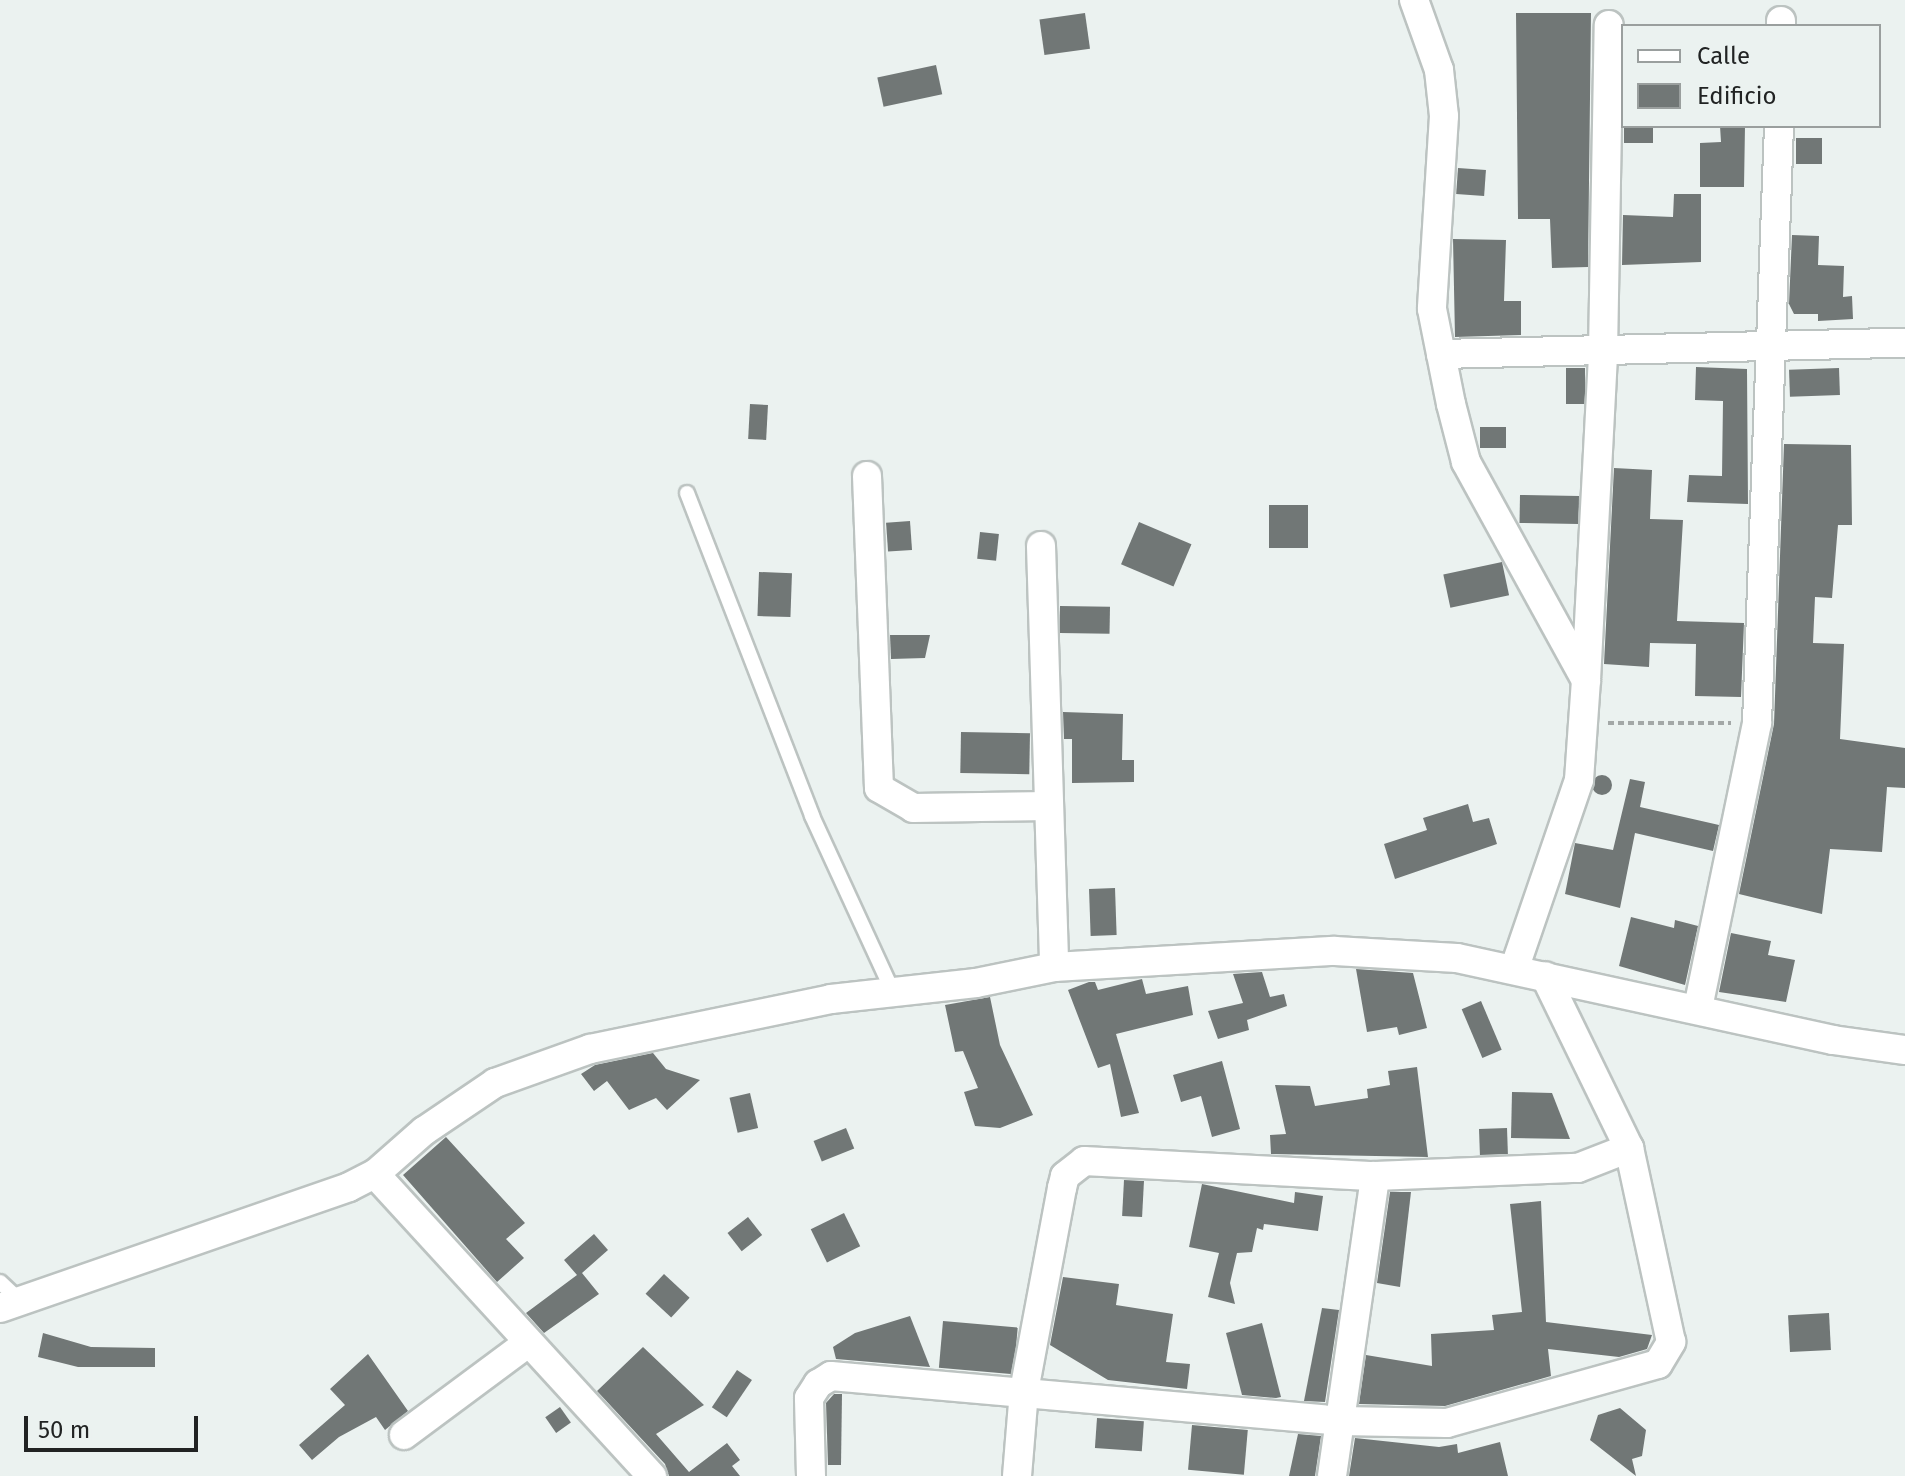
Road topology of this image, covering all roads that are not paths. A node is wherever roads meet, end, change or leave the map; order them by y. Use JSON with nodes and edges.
{"nodes":[{"id":1,"x":1414,"y":0,"type":"edge"},
{"id":2,"x":1609,"y":25,"type":"dead end"},
{"id":3,"x":1779,"y":128,"type":"edge"},
{"id":4,"x":1774,"y":343,"type":"junction"},
{"id":5,"x":1905,"y":343,"type":"edge"},
{"id":6,"x":1603,"y":353,"type":"junction"},
{"id":7,"x":1441,"y":354,"type":"junction"},
{"id":8,"x":867,"y":476,"type":"dead end"},
{"id":9,"x":687,"y":493,"type":"dead end"},
{"id":10,"x":1041,"y":546,"type":"dead end"},
{"id":11,"x":1586,"y":680,"type":"junction"},
{"id":12,"x":1049,"y":806,"type":"junction"},
{"id":13,"x":1054,"y":967,"type":"junction"},
{"id":14,"x":1515,"y":967,"type":"junction"},
{"id":15,"x":1545,"y":976,"type":"junction"},
{"id":16,"x":894,"y":994,"type":"junction"},
{"id":17,"x":1698,"y":1008,"type":"junction"},
{"id":18,"x":1905,"y":1050,"type":"edge"},
{"id":19,"x":1629,"y":1148,"type":"junction"},
{"id":20,"x":375,"y":1174,"type":"junction"},
{"id":21,"x":1375,"y":1176,"type":"junction"},
{"id":22,"x":6,"y":1297,"type":"edge"},
{"id":23,"x":528,"y":1343,"type":"junction"},
{"id":24,"x":1024,"y":1391,"type":"junction"},
{"id":25,"x":1342,"y":1421,"type":"junction"},
{"id":26,"x":404,"y":1435,"type":"dead end"},
{"id":27,"x":644,"y":1473,"type":"edge"},
{"id":28,"x":811,"y":1476,"type":"edge"},
{"id":29,"x":1017,"y":1476,"type":"edge"},
{"id":30,"x":1332,"y":1476,"type":"edge"}],
"edges":[{"from":1,"to":7,"type":"street"},
{"from":2,"to":6,"type":"street"},
{"from":3,"to":4,"type":"street"},
{"from":4,"to":5,"type":"street"},
{"from":4,"to":6,"type":"street"},
{"from":4,"to":17,"type":"street"},
{"from":6,"to":7,"type":"street"},
{"from":6,"to":11,"type":"street"},
{"from":7,"to":11,"type":"street"},
{"from":8,"to":12,"type":"street"},
{"from":9,"to":16,"type":"lane"},
{"from":10,"to":12,"type":"street"},
{"from":11,"to":14,"type":"street"},
{"from":12,"to":13,"type":"street"},
{"from":13,"to":14,"type":"street"},
{"from":13,"to":16,"type":"street"},
{"from":14,"to":15,"type":"street"},
{"from":15,"to":17,"type":"street"},
{"from":15,"to":19,"type":"street"},
{"from":16,"to":20,"type":"street"},
{"from":17,"to":18,"type":"street"},
{"from":19,"to":21,"type":"street"},
{"from":19,"to":25,"type":"street"},
{"from":20,"to":22,"type":"street"},
{"from":20,"to":23,"type":"street"},
{"from":21,"to":24,"type":"street"},
{"from":21,"to":25,"type":"street"},
{"from":23,"to":26,"type":"street"},
{"from":23,"to":27,"type":"street"},
{"from":24,"to":25,"type":"street"},
{"from":24,"to":28,"type":"street"},
{"from":24,"to":29,"type":"street"},
{"from":25,"to":30,"type":"street"}]}
